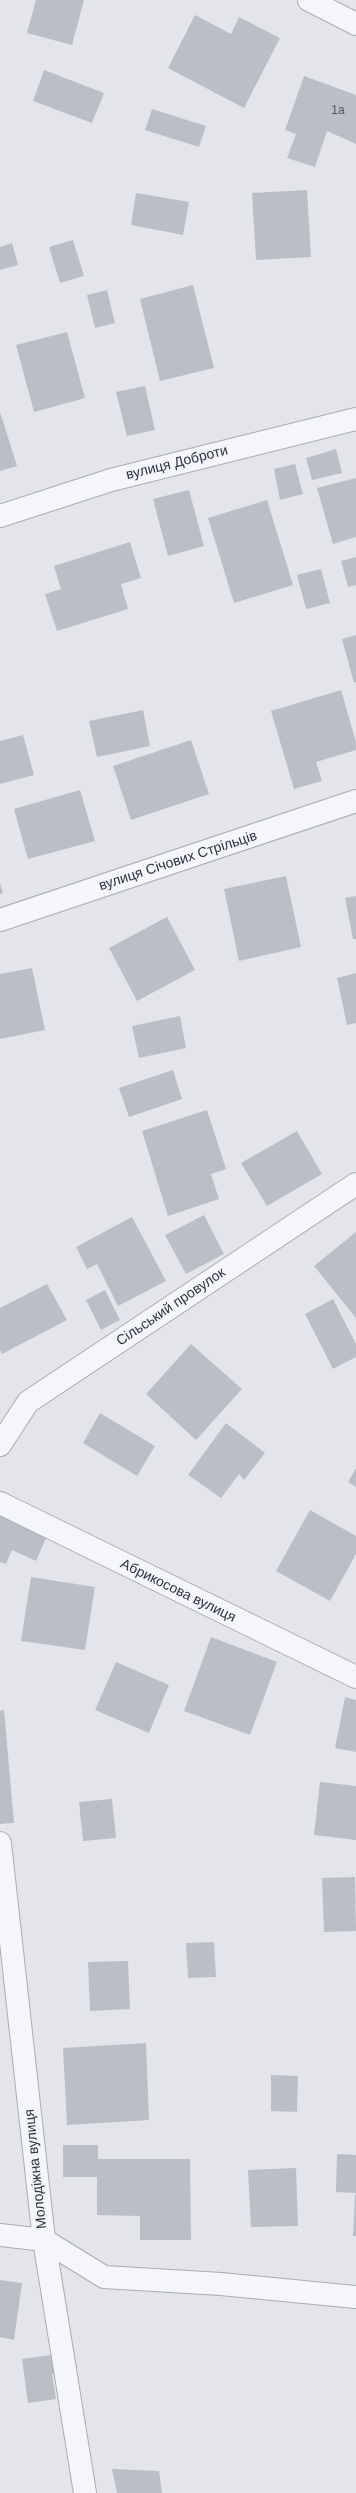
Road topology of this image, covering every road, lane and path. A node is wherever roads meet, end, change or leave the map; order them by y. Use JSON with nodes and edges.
{"nodes":[{"id":1,"x":309,"y":0,"type":"edge"},
{"id":2,"x":356,"y":24,"type":"edge"},
{"id":3,"x":356,"y":419,"type":"edge"},
{"id":4,"x":0,"y":516,"type":"edge"},
{"id":5,"x":356,"y":801,"type":"edge"},
{"id":6,"x":0,"y":920,"type":"edge"},
{"id":7,"x":356,"y":1184,"type":"edge"},
{"id":8,"x":0,"y":1445,"type":"edge"},
{"id":9,"x":0,"y":1503,"type":"edge"},
{"id":10,"x":356,"y":1677,"type":"edge"},
{"id":11,"x":0,"y":1843,"type":"edge"},
{"id":12,"x":0,"y":2235,"type":"edge"},
{"id":13,"x":44,"y":2240,"type":"junction"},
{"id":14,"x":356,"y":2297,"type":"edge"},
{"id":15,"x":85,"y":2493,"type":"edge"}],
"edges":[{"from":1,"to":2,"type":"street"},
{"from":3,"to":4,"type":"street","name":"вулиця Доброти"},
{"from":5,"to":6,"type":"street","name":"вулиця Січових Стрільців"},
{"from":7,"to":8,"type":"street","name":"Сільський провулок"},
{"from":9,"to":10,"type":"street","name":"Абрикосова вулиця"},
{"from":11,"to":13,"type":"street","name":"Молодіжна вулиця"},
{"from":12,"to":13,"type":"street"},
{"from":13,"to":14,"type":"street"},
{"from":13,"to":15,"type":"street","name":"Молодіжна вулиця"}]}
